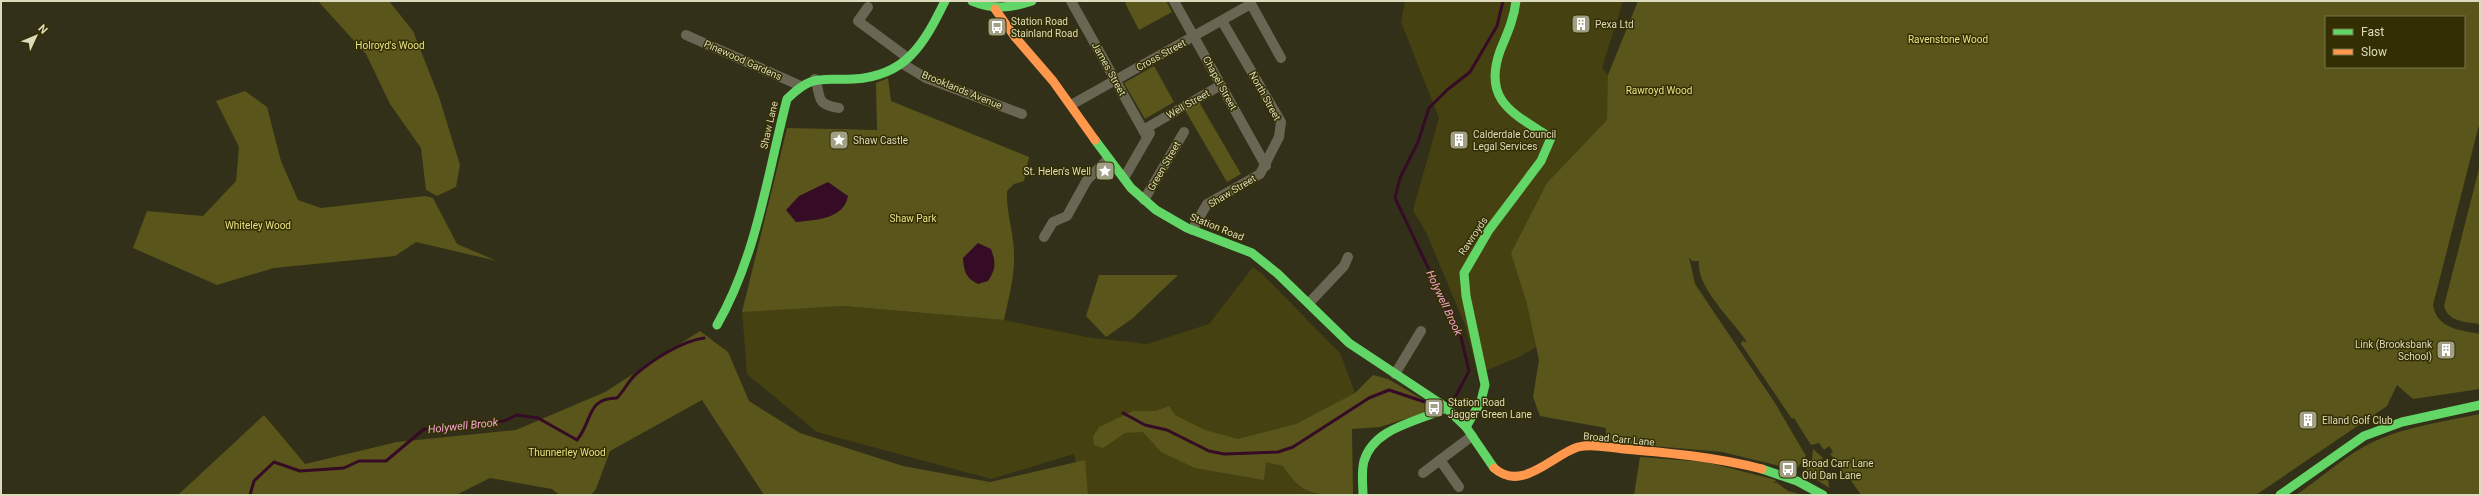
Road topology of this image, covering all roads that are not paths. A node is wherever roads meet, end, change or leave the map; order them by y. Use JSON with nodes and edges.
{"nodes":[{"id":1,"x":945,"y":1,"type":"edge"},
{"id":2,"x":972,"y":1,"type":"edge"},
{"id":3,"x":1032,"y":1,"type":"edge"},
{"id":4,"x":1071,"y":1,"type":"edge"},
{"id":5,"x":1174,"y":1,"type":"edge"},
{"id":6,"x":1516,"y":1,"type":"edge"},
{"id":7,"x":868,"y":7,"type":"dead end"},
{"id":8,"x":995,"y":9,"type":"junction"},
{"id":9,"x":1222,"y":21,"type":"junction"},
{"id":10,"x":686,"y":35,"type":"dead end"},
{"id":11,"x":1194,"y":36,"type":"junction"},
{"id":12,"x":1281,"y":58,"type":"dead end"},
{"id":13,"x":906,"y":61,"type":"junction"},
{"id":14,"x":815,"y":79,"type":"junction"},
{"id":15,"x":1115,"y":80,"type":"junction"},
{"id":16,"x":1221,"y":85,"type":"junction"},
{"id":17,"x":801,"y":86,"type":"junction"},
{"id":18,"x":1071,"y":105,"type":"junction"},
{"id":19,"x":839,"y":108,"type":"dead end"},
{"id":20,"x":1022,"y":114,"type":"dead end"},
{"id":21,"x":1184,"y":132,"type":"dead end"},
{"id":22,"x":1145,"y":134,"type":"junction"},
{"id":23,"x":1108,"y":159,"type":"junction"},
{"id":24,"x":1263,"y":170,"type":"junction"},
{"id":25,"x":1124,"y":178,"type":"junction"},
{"id":26,"x":1144,"y":200,"type":"junction"},
{"id":27,"x":1192,"y":230,"type":"junction"},
{"id":28,"x":1044,"y":237,"type":"dead end"},
{"id":29,"x":1348,"y":257,"type":"dead end"},
{"id":30,"x":1309,"y":303,"type":"junction"},
{"id":31,"x":716,"y":325,"type":"dead end"},
{"id":32,"x":1421,"y":331,"type":"dead end"},
{"id":33,"x":1395,"y":374,"type":"junction"},
{"id":34,"x":2480,"y":405,"type":"edge"},
{"id":35,"x":1446,"y":407,"type":"junction"},
{"id":36,"x":1469,"y":432,"type":"junction"},
{"id":37,"x":1440,"y":460,"type":"junction"},
{"id":38,"x":1423,"y":473,"type":"dead end"},
{"id":39,"x":1459,"y":488,"type":"dead end"},
{"id":40,"x":1363,"y":495,"type":"edge"},
{"id":41,"x":1823,"y":495,"type":"edge"},
{"id":42,"x":2280,"y":495,"type":"edge"}],
"edges":[{"from":1,"to":13,"type":"street","name":"Shaw Lane"},
{"from":2,"to":8,"type":"street"},
{"from":3,"to":8,"type":"street"},
{"from":4,"to":15,"type":"street","name":"James Street"},
{"from":5,"to":11,"type":"street","name":"Chapel Street"},
{"from":6,"to":36,"type":"street","name":"Rawroyds"},
{"from":7,"to":13,"type":"street","name":"Brooklands Avenue"},
{"from":8,"to":18,"type":"street","name":"Station Road"},
{"from":9,"to":11,"type":"street","name":"Cross Street"},
{"from":9,"to":12,"type":"street","name":"Cross Street"},
{"from":9,"to":24,"type":"street","name":"North Street"},
{"from":10,"to":17,"type":"street","name":"Pinewood Gardens"},
{"from":11,"to":15,"type":"street","name":"Cross Street"},
{"from":11,"to":16,"type":"street","name":"Chapel Street"},
{"from":13,"to":14,"type":"street","name":"Shaw Lane"},
{"from":13,"to":20,"type":"street","name":"Brooklands Avenue"},
{"from":14,"to":17,"type":"street","name":"Shaw Lane"},
{"from":14,"to":19,"type":"street"},
{"from":15,"to":18,"type":"street","name":"Cross Street"},
{"from":15,"to":22,"type":"street","name":"James Street"},
{"from":16,"to":22,"type":"street","name":"Well Street"},
{"from":16,"to":24,"type":"street","name":"Chapel Street"},
{"from":17,"to":31,"type":"street","name":"Shaw Lane"},
{"from":18,"to":23,"type":"street","name":"Station Road"},
{"from":21,"to":26,"type":"street","name":"Green Street"},
{"from":22,"to":25,"type":"street","name":"Well Street"},
{"from":23,"to":25,"type":"street","name":"Station Road"},
{"from":23,"to":28,"type":"street"},
{"from":24,"to":27,"type":"street","name":"Shaw Street"},
{"from":25,"to":26,"type":"street","name":"Station Road"},
{"from":26,"to":27,"type":"street","name":"Station Road"},
{"from":27,"to":30,"type":"street","name":"Station Road"},
{"from":29,"to":30,"type":"street"},
{"from":30,"to":33,"type":"street","name":"Station Road"},
{"from":32,"to":33,"type":"street"},
{"from":33,"to":35,"type":"street","name":"Station Road"},
{"from":34,"to":42,"type":"street"},
{"from":35,"to":36,"type":"street","name":"Broad Carr Lane"},
{"from":35,"to":40,"type":"street"},
{"from":36,"to":37,"type":"street"},
{"from":36,"to":41,"type":"street","name":"Broad Carr Lane"},
{"from":37,"to":38,"type":"street"},
{"from":37,"to":39,"type":"street"}]}
